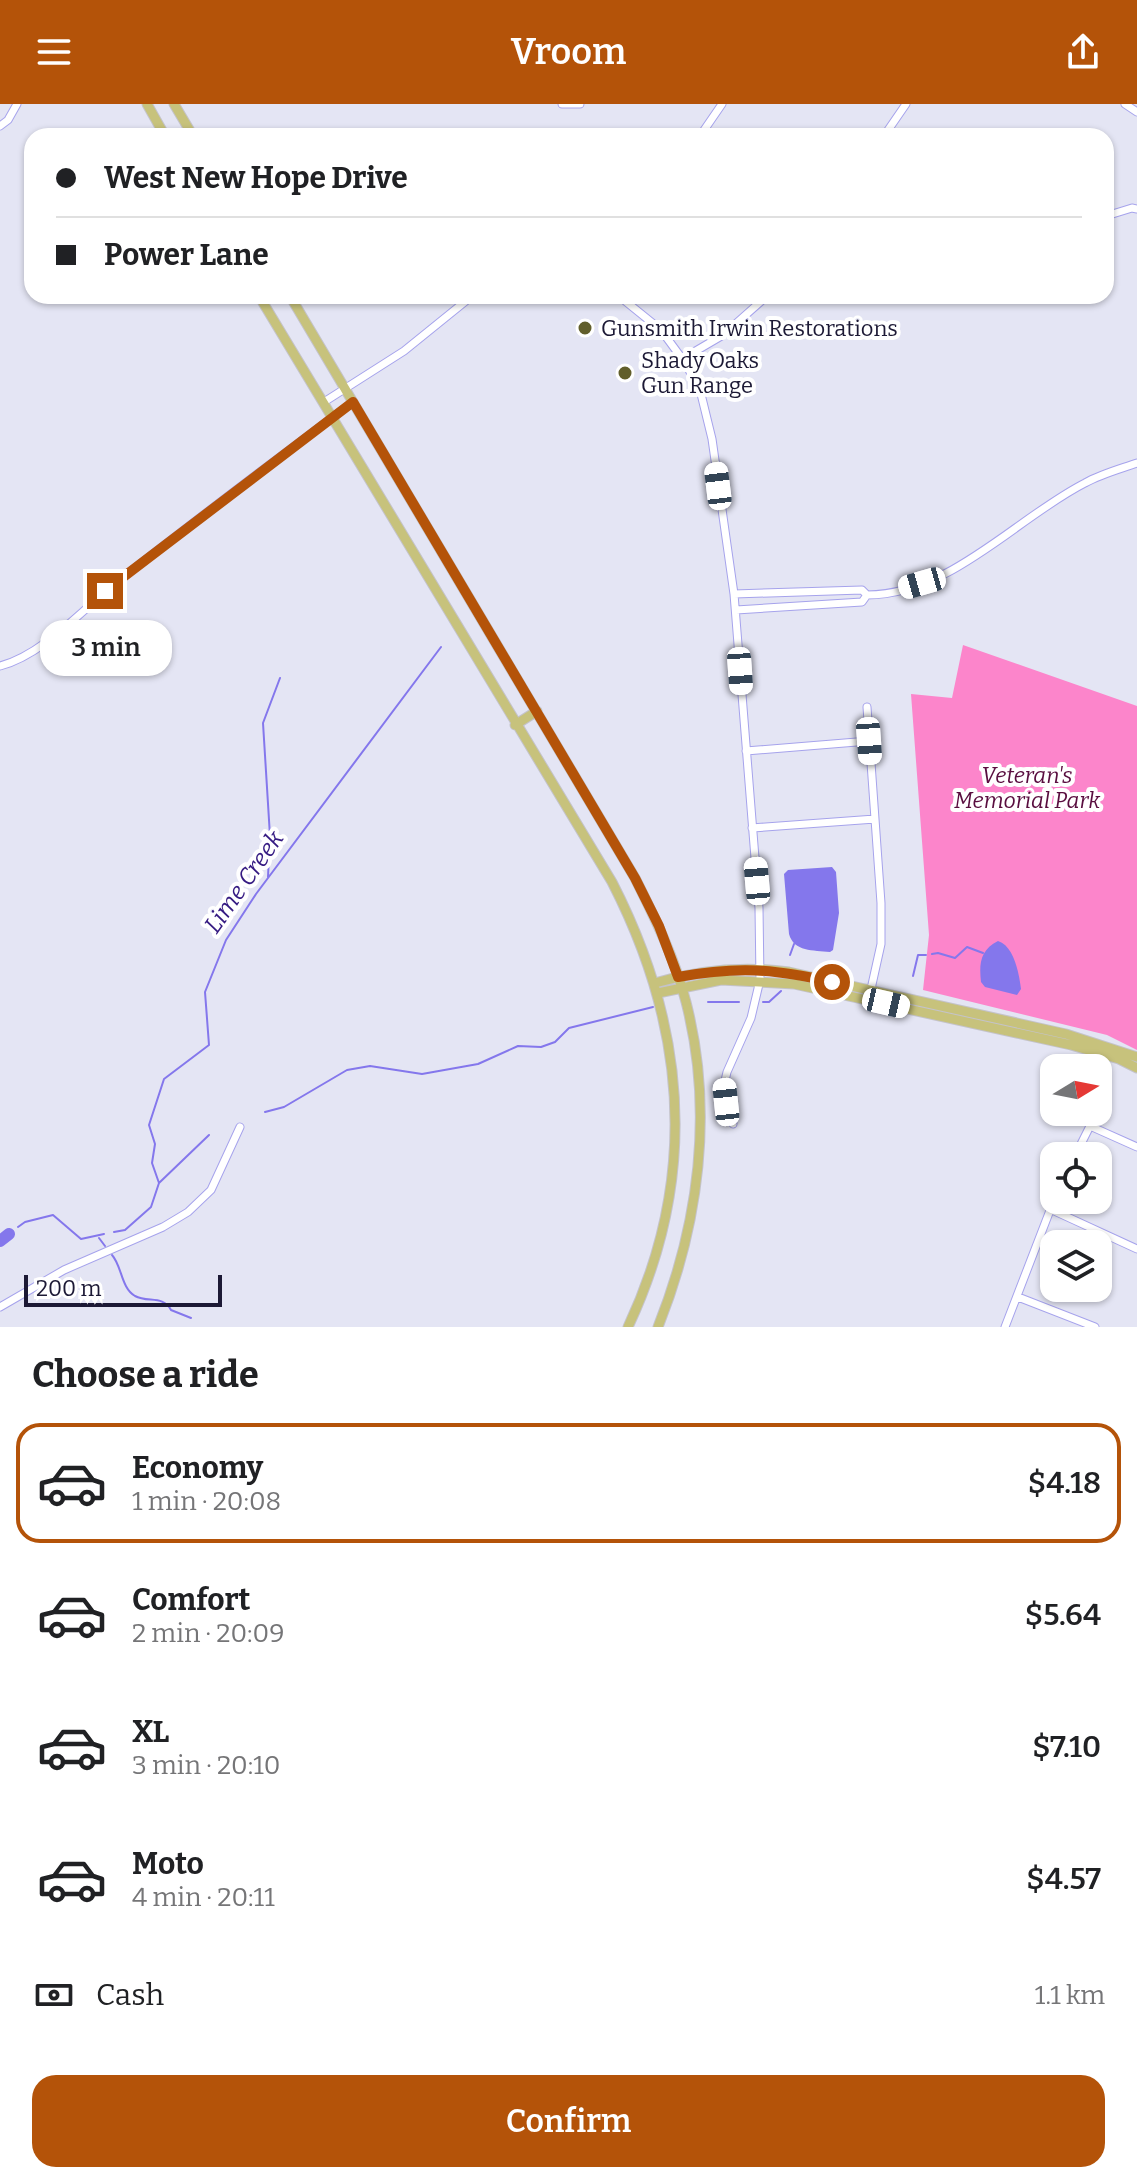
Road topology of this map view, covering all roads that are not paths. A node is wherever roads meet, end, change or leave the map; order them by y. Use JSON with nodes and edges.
{"nodes":[{"id":1,"x":17,"y":104,"type":"edge"},
{"id":2,"x":147,"y":104,"type":"edge"},
{"id":3,"x":174,"y":104,"type":"edge"},
{"id":4,"x":562,"y":104,"type":"edge"},
{"id":5,"x":580,"y":104,"type":"edge"},
{"id":6,"x":722,"y":104,"type":"edge"},
{"id":7,"x":906,"y":104,"type":"edge"},
{"id":8,"x":1125,"y":104,"type":"edge"},
{"id":9,"x":1137,"y":112,"type":"edge"},
{"id":10,"x":0,"y":126,"type":"edge"},
{"id":11,"x":160,"y":128,"type":"edge"},
{"id":12,"x":188,"y":128,"type":"edge"},
{"id":13,"x":706,"y":128,"type":"edge"},
{"id":14,"x":890,"y":128,"type":"edge"},
{"id":15,"x":1137,"y":209,"type":"edge"},
{"id":16,"x":1114,"y":214,"type":"edge"},
{"id":17,"x":264,"y":304,"type":"edge"},
{"id":18,"x":295,"y":304,"type":"edge"},
{"id":19,"x":462,"y":304,"type":"edge"},
{"id":20,"x":629,"y":304,"type":"edge"},
{"id":21,"x":758,"y":304,"type":"edge"},
{"id":22,"x":682,"y":359,"type":"junction"},
{"id":23,"x":345,"y":389,"type":"junction"},
{"id":24,"x":324,"y":402,"type":"junction"},
{"id":25,"x":353,"y":402,"type":"junction"},
{"id":26,"x":332,"y":417,"type":"junction"},
{"id":27,"x":1137,"y":463,"type":"edge"},
{"id":28,"x":734,"y":594,"type":"junction"},
{"id":29,"x":867,"y":595,"type":"junction"},
{"id":30,"x":736,"y":610,"type":"junction"},
{"id":31,"x":0,"y":666,"type":"edge"},
{"id":32,"x":867,"y":707,"type":"dead end"},
{"id":33,"x":537,"y":711,"type":"junction"},
{"id":34,"x":515,"y":725,"type":"junction"},
{"id":35,"x":869,"y":741,"type":"junction"},
{"id":36,"x":746,"y":751,"type":"junction"},
{"id":37,"x":875,"y":819,"type":"junction"},
{"id":38,"x":752,"y":828,"type":"junction"},
{"id":39,"x":760,"y":968,"type":"junction"},
{"id":40,"x":678,"y":977,"type":"junction"},
{"id":41,"x":760,"y":980,"type":"junction"},
{"id":42,"x":682,"y":987,"type":"junction"},
{"id":43,"x":657,"y":988,"type":"junction"},
{"id":44,"x":871,"y":989,"type":"junction"},
{"id":45,"x":1137,"y":1057,"type":"edge"},
{"id":46,"x":1137,"y":1068,"type":"edge"},
{"id":47,"x":733,"y":1124,"type":"dead end"},
{"id":48,"x":240,"y":1127,"type":"dead end"},
{"id":49,"x":1082,"y":1142,"type":"edge"},
{"id":50,"x":1137,"y":1147,"type":"edge"},
{"id":51,"x":1048,"y":1214,"type":"edge"},
{"id":52,"x":1061,"y":1214,"type":"edge"},
{"id":53,"x":1137,"y":1249,"type":"edge"},
{"id":54,"x":1018,"y":1297,"type":"junction"},
{"id":55,"x":0,"y":1307,"type":"edge"},
{"id":56,"x":628,"y":1327,"type":"edge"},
{"id":57,"x":658,"y":1327,"type":"edge"},
{"id":58,"x":1005,"y":1327,"type":"edge"},
{"id":59,"x":1095,"y":1327,"type":"edge"}],
"edges":[{"from":1,"to":10,"type":"street"},
{"from":2,"to":11,"type":"main road"},
{"from":3,"to":12,"type":"main road"},
{"from":4,"to":5,"type":"street"},
{"from":6,"to":13,"type":"street"},
{"from":7,"to":14,"type":"street"},
{"from":8,"to":9,"type":"street"},
{"from":15,"to":16,"type":"street"},
{"from":17,"to":24,"type":"main road"},
{"from":18,"to":23,"type":"main road"},
{"from":19,"to":23,"type":"street"},
{"from":20,"to":22,"type":"street"},
{"from":21,"to":22,"type":"street"},
{"from":22,"to":28,"type":"street"},
{"from":23,"to":24,"type":"street"},
{"from":23,"to":25,"type":"main road"},
{"from":24,"to":26,"type":"main road"},
{"from":25,"to":26,"type":"street"},
{"from":25,"to":33,"type":"main road"},
{"from":26,"to":31,"type":"street"},
{"from":26,"to":34,"type":"main road"},
{"from":27,"to":29,"type":"street"},
{"from":28,"to":29,"type":"street"},
{"from":28,"to":30,"type":"street"},
{"from":29,"to":30,"type":"street"},
{"from":30,"to":36,"type":"street"},
{"from":32,"to":35,"type":"street"},
{"from":33,"to":34,"type":"main road"},
{"from":33,"to":40,"type":"main road"},
{"from":34,"to":43,"type":"main road"},
{"from":35,"to":36,"type":"street"},
{"from":35,"to":37,"type":"street"},
{"from":36,"to":38,"type":"street"},
{"from":37,"to":38,"type":"street"},
{"from":37,"to":44,"type":"street"},
{"from":38,"to":39,"type":"street"},
{"from":39,"to":40,"type":"main road"},
{"from":39,"to":41,"type":"street"},
{"from":39,"to":44,"type":"main road"},
{"from":40,"to":42,"type":"main road"},
{"from":40,"to":43,"type":"main road"},
{"from":41,"to":42,"type":"main road"},
{"from":41,"to":46,"type":"main road"},
{"from":41,"to":47,"type":"street"},
{"from":42,"to":43,"type":"main road"},
{"from":42,"to":57,"type":"main road"},
{"from":43,"to":56,"type":"main road"},
{"from":44,"to":45,"type":"main road"},
{"from":48,"to":55,"type":"street"},
{"from":49,"to":50,"type":"street"},
{"from":51,"to":54,"type":"street"},
{"from":52,"to":53,"type":"street"},
{"from":54,"to":58,"type":"street"},
{"from":54,"to":59,"type":"street"}]}
